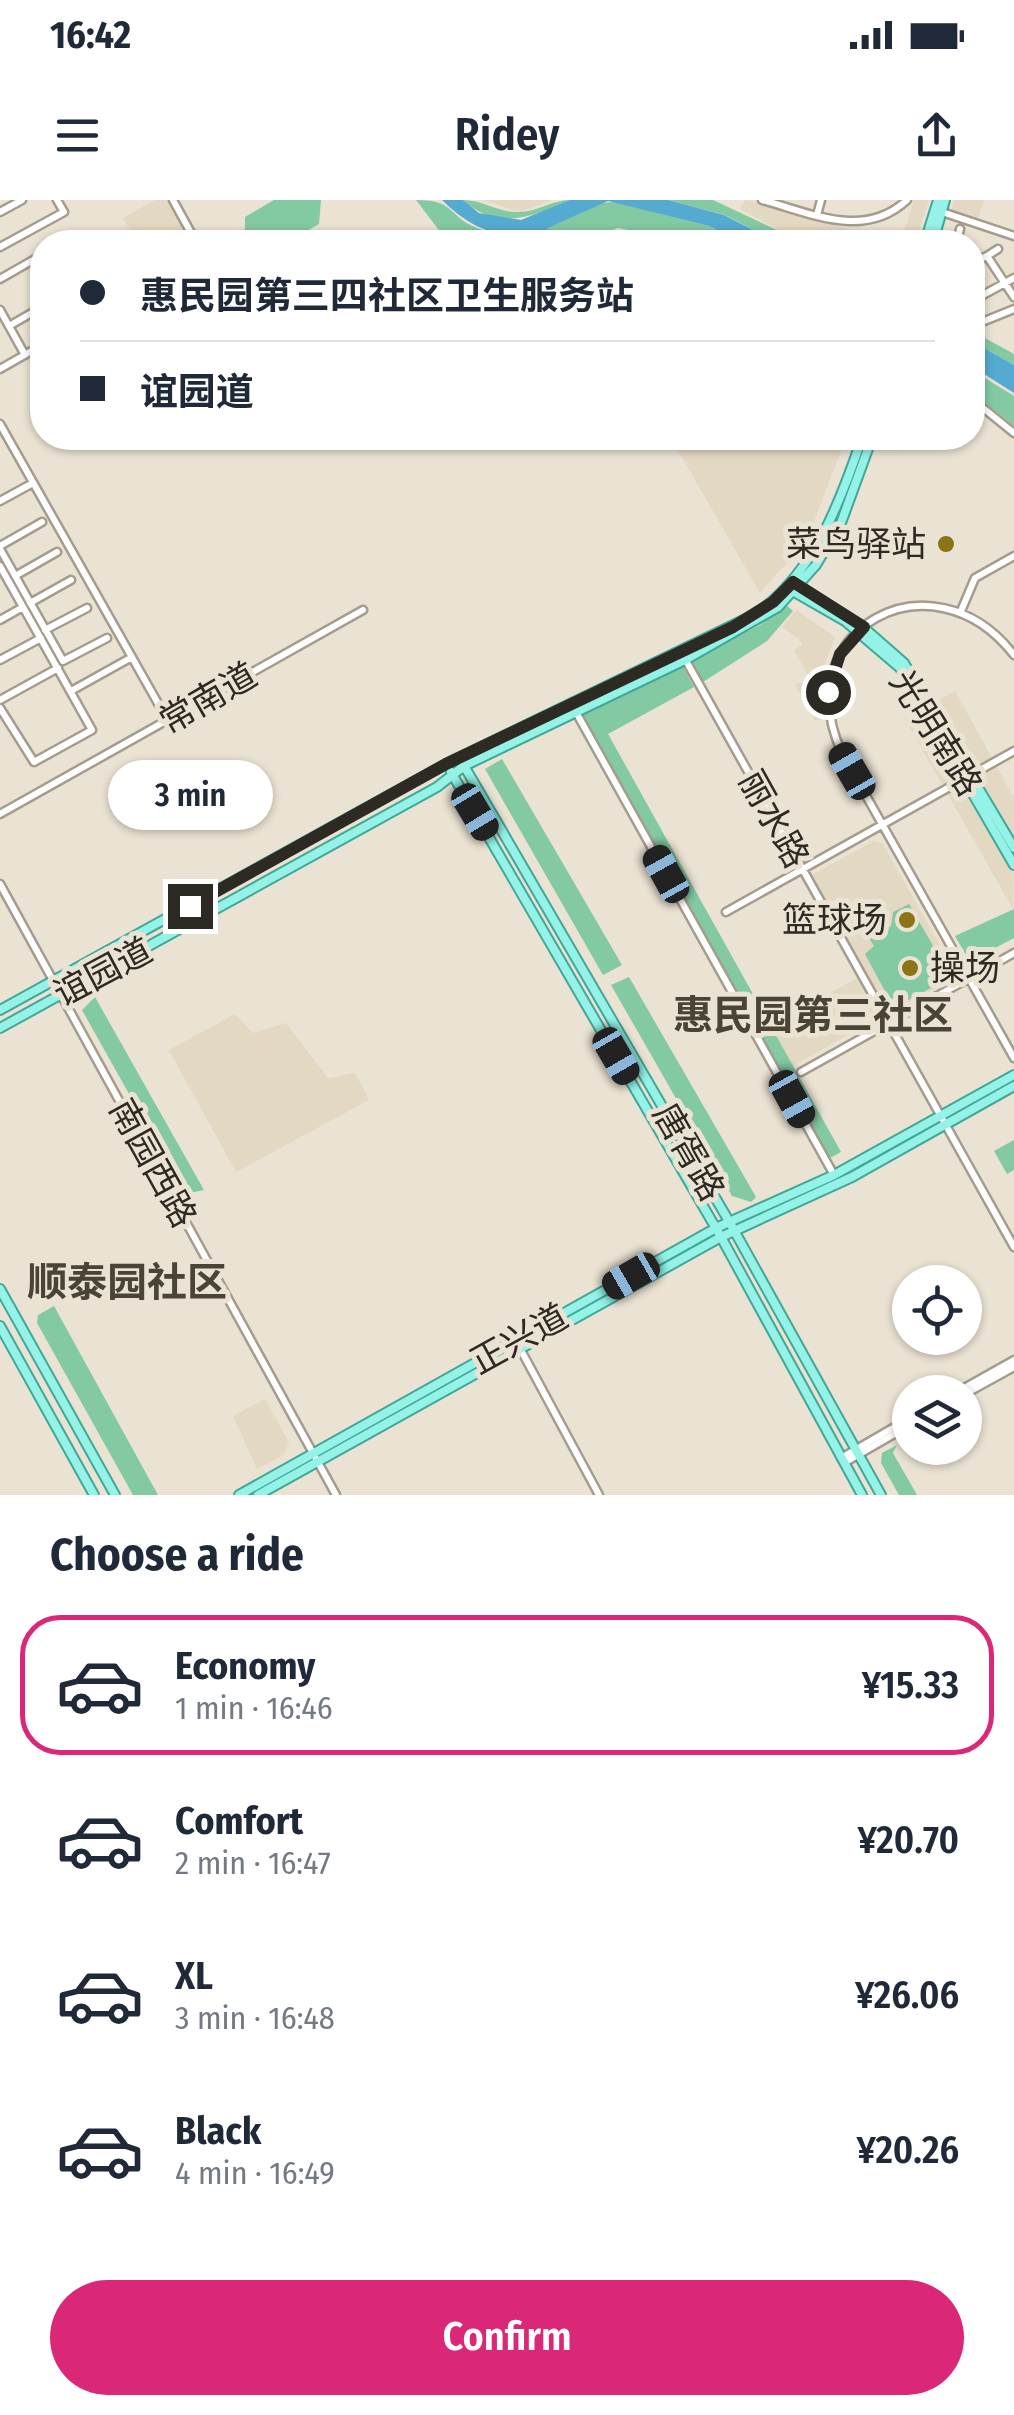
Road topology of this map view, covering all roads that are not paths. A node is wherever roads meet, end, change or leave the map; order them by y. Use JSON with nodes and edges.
{"nodes":[{"id":1,"x":22,"y":200,"type":"edge"},
{"id":2,"x":58,"y":200,"type":"edge"},
{"id":3,"x":173,"y":200,"type":"edge"},
{"id":4,"x":762,"y":200,"type":"edge"},
{"id":5,"x":821,"y":200,"type":"edge"},
{"id":6,"x":907,"y":200,"type":"edge"},
{"id":7,"x":942,"y":200,"type":"edge"},
{"id":8,"x":0,"y":212,"type":"edge"},
{"id":9,"x":942,"y":212,"type":"junction"},
{"id":10,"x":817,"y":215,"type":"junction"},
{"id":11,"x":31,"y":230,"type":"edge"},
{"id":12,"x":189,"y":230,"type":"edge"},
{"id":13,"x":930,"y":230,"type":"edge"},
{"id":14,"x":937,"y":230,"type":"edge"},
{"id":15,"x":30,"y":231,"type":"edge"},
{"id":16,"x":1014,"y":236,"type":"edge"},
{"id":17,"x":0,"y":247,"type":"edge"},
{"id":18,"x":998,"y":250,"type":"dead end"},
{"id":19,"x":987,"y":256,"type":"joint"},
{"id":20,"x":30,"y":262,"type":"edge"},
{"id":21,"x":1014,"y":278,"type":"edge"},
{"id":22,"x":0,"y":279,"type":"edge"},
{"id":23,"x":1004,"y":284,"type":"junction"},
{"id":24,"x":985,"y":294,"type":"edge"},
{"id":25,"x":1014,"y":297,"type":"edge"},
{"id":26,"x":1014,"y":308,"type":"edge"},
{"id":27,"x":0,"y":310,"type":"edge"},
{"id":28,"x":30,"y":312,"type":"edge"},
{"id":29,"x":985,"y":320,"type":"edge"},
{"id":30,"x":4,"y":322,"type":"edge"},
{"id":31,"x":30,"y":352,"type":"edge"},
{"id":32,"x":25,"y":355,"type":"junction"},
{"id":33,"x":0,"y":369,"type":"edge"},
{"id":34,"x":985,"y":410,"type":"edge"},
{"id":35,"x":0,"y":424,"type":"edge"},
{"id":36,"x":1014,"y":433,"type":"edge"},
{"id":37,"x":858,"y":450,"type":"edge"},
{"id":38,"x":868,"y":450,"type":"edge"},
{"id":39,"x":33,"y":483,"type":"junction"},
{"id":40,"x":0,"y":501,"type":"edge"},
{"id":41,"x":42,"y":522,"type":"dead end"},
{"id":42,"x":0,"y":547,"type":"edge"},
{"id":43,"x":57,"y":552,"type":"dead end"},
{"id":44,"x":1014,"y":556,"type":"edge"},
{"id":45,"x":1,"y":571,"type":"edge"},
{"id":46,"x":15,"y":576,"type":"junction"},
{"id":47,"x":71,"y":580,"type":"dead end"},
{"id":48,"x":794,"y":587,"type":"junction"},
{"id":49,"x":27,"y":605,"type":"junction"},
{"id":50,"x":86,"y":608,"type":"dead end"},
{"id":51,"x":363,"y":610,"type":"dead end"},
{"id":52,"x":962,"y":611,"type":"junction"},
{"id":53,"x":0,"y":620,"type":"edge"},
{"id":54,"x":861,"y":629,"type":"junction"},
{"id":55,"x":43,"y":634,"type":"junction"},
{"id":56,"x":107,"y":638,"type":"dead end"},
{"id":57,"x":683,"y":656,"type":"junction"},
{"id":58,"x":1014,"y":656,"type":"edge"},
{"id":59,"x":132,"y":658,"type":"junction"},
{"id":60,"x":0,"y":660,"type":"edge"},
{"id":61,"x":58,"y":668,"type":"junction"},
{"id":62,"x":71,"y":691,"type":"junction"},
{"id":63,"x":0,"y":704,"type":"edge"},
{"id":64,"x":573,"y":708,"type":"junction"},
{"id":65,"x":168,"y":721,"type":"junction"},
{"id":66,"x":1014,"y":750,"type":"edge"},
{"id":67,"x":463,"y":763,"type":"junction"},
{"id":68,"x":446,"y":764,"type":"junction"},
{"id":69,"x":452,"y":773,"type":"junction"},
{"id":70,"x":969,"y":776,"type":"junction"},
{"id":71,"x":0,"y":814,"type":"edge"},
{"id":72,"x":882,"y":824,"type":"junction"},
{"id":73,"x":1014,"y":848,"type":"edge"},
{"id":74,"x":1014,"y":865,"type":"edge"},
{"id":75,"x":802,"y":868,"type":"junction"},
{"id":76,"x":0,"y":884,"type":"edge"},
{"id":77,"x":726,"y":912,"type":"dead end"},
{"id":78,"x":1014,"y":953,"type":"edge"},
{"id":79,"x":969,"y":978,"type":"junction"},
{"id":80,"x":54,"y":981,"type":"junction"},
{"id":81,"x":61,"y":995,"type":"junction"},
{"id":82,"x":0,"y":1010,"type":"edge"},
{"id":83,"x":889,"y":1023,"type":"junction"},
{"id":84,"x":0,"y":1028,"type":"edge"},
{"id":85,"x":1014,"y":1058,"type":"edge"},
{"id":86,"x":801,"y":1072,"type":"dead end"},
{"id":87,"x":1014,"y":1075,"type":"edge"},
{"id":88,"x":1014,"y":1086,"type":"edge"},
{"id":89,"x":943,"y":1120,"type":"junction"},
{"id":90,"x":834,"y":1175,"type":"junction"},
{"id":91,"x":733,"y":1228,"type":"junction"},
{"id":92,"x":719,"y":1232,"type":"junction"},
{"id":93,"x":1014,"y":1247,"type":"edge"},
{"id":94,"x":0,"y":1288,"type":"edge"},
{"id":95,"x":12,"y":1310,"type":"junction"},
{"id":96,"x":0,"y":1316,"type":"edge"},
{"id":97,"x":0,"y":1326,"type":"edge"},
{"id":98,"x":518,"y":1345,"type":"junction"},
{"id":99,"x":1014,"y":1364,"type":"edge"},
{"id":100,"x":982,"y":1379,"type":"edge"},
{"id":101,"x":982,"y":1384,"type":"edge"},
{"id":102,"x":892,"y":1432,"type":"edge"},
{"id":103,"x":858,"y":1451,"type":"junction"},
{"id":104,"x":316,"y":1457,"type":"junction"},
{"id":105,"x":843,"y":1460,"type":"junction"},
{"id":106,"x":94,"y":1495,"type":"edge"},
{"id":107,"x":115,"y":1495,"type":"edge"},
{"id":108,"x":239,"y":1495,"type":"edge"},
{"id":109,"x":258,"y":1495,"type":"edge"},
{"id":110,"x":336,"y":1495,"type":"edge"},
{"id":111,"x":599,"y":1495,"type":"edge"},
{"id":112,"x":862,"y":1495,"type":"edge"},
{"id":113,"x":881,"y":1495,"type":"edge"}],
"edges":[{"from":1,"to":8,"type":"street"},
{"from":2,"to":11,"type":"street"},
{"from":3,"to":12,"type":"street"},
{"from":4,"to":10,"type":"street"},
{"from":5,"to":10,"type":"street"},
{"from":6,"to":10,"type":"street"},
{"from":7,"to":9,"type":"main road"},
{"from":7,"to":13,"type":"main road"},
{"from":9,"to":14,"type":"main road"},
{"from":9,"to":16,"type":"street"},
{"from":15,"to":17,"type":"street"},
{"from":18,"to":19,"type":"street"},
{"from":19,"to":23,"type":"street"},
{"from":20,"to":22,"type":"street"},
{"from":21,"to":23,"type":"street"},
{"from":23,"to":24,"type":"street"},
{"from":23,"to":25,"type":"street"},
{"from":26,"to":29,"type":"street"},
{"from":27,"to":30,"type":"street"},
{"from":28,"to":30,"type":"street"},
{"from":30,"to":32,"type":"street"},
{"from":31,"to":32,"type":"street"},
{"from":32,"to":33,"type":"street"},
{"from":34,"to":36,"type":"street"},
{"from":35,"to":39,"type":"street"},
{"from":37,"to":48,"type":"main road"},
{"from":38,"to":48,"type":"main road"},
{"from":39,"to":40,"type":"street"},
{"from":39,"to":59,"type":"street"},
{"from":41,"to":42,"type":"street"},
{"from":42,"to":46,"type":"street"},
{"from":43,"to":46,"type":"street"},
{"from":44,"to":52,"type":"street"},
{"from":45,"to":49,"type":"street"},
{"from":46,"to":49,"type":"street"},
{"from":47,"to":49,"type":"street"},
{"from":48,"to":54,"type":"main road","name":"光明南路"},
{"from":48,"to":57,"type":"main road"},
{"from":49,"to":53,"type":"street"},
{"from":49,"to":55,"type":"street"},
{"from":50,"to":55,"type":"street"},
{"from":51,"to":65,"type":"street","name":"常南道"},
{"from":52,"to":54,"type":"street"},
{"from":52,"to":58,"type":"street"},
{"from":54,"to":70,"type":"main road","name":"光明南路"},
{"from":54,"to":72,"type":"street"},
{"from":55,"to":56,"type":"street"},
{"from":55,"to":60,"type":"street"},
{"from":55,"to":61,"type":"street"},
{"from":57,"to":64,"type":"main road"},
{"from":57,"to":75,"type":"street","name":"丽水路"},
{"from":59,"to":62,"type":"street"},
{"from":59,"to":65,"type":"street"},
{"from":61,"to":62,"type":"street"},
{"from":61,"to":63,"type":"street"},
{"from":62,"to":63,"type":"street"},
{"from":64,"to":67,"type":"main road"},
{"from":64,"to":90,"type":"street"},
{"from":65,"to":71,"type":"street","name":"常南道"},
{"from":66,"to":70,"type":"street"},
{"from":67,"to":68,"type":"main road","name":"谊园道"},
{"from":67,"to":69,"type":"main road","name":"谊园道"},
{"from":67,"to":91,"type":"main road","name":"唐胥路"},
{"from":68,"to":69,"type":"main road","name":"唐胥路"},
{"from":68,"to":80,"type":"main road","name":"谊园道"},
{"from":69,"to":81,"type":"main road","name":"谊园道"},
{"from":69,"to":92,"type":"main road","name":"唐胥路"},
{"from":70,"to":72,"type":"street"},
{"from":70,"to":73,"type":"main road","name":"光明南路"},
{"from":70,"to":74,"type":"main road","name":"光明南路"},
{"from":72,"to":75,"type":"street"},
{"from":72,"to":79,"type":"street"},
{"from":75,"to":77,"type":"street"},
{"from":75,"to":83,"type":"street","name":"丽水路"},
{"from":76,"to":80,"type":"street","name":"南园西路"},
{"from":78,"to":79,"type":"street"},
{"from":79,"to":83,"type":"street"},
{"from":79,"to":85,"type":"street"},
{"from":80,"to":81,"type":"street","name":"南园西路"},
{"from":80,"to":82,"type":"main road","name":"谊园道"},
{"from":81,"to":84,"type":"main road","name":"谊园道"},
{"from":81,"to":104,"type":"street","name":"南园西路"},
{"from":83,"to":86,"type":"street"},
{"from":83,"to":89,"type":"street","name":"丽水路"},
{"from":87,"to":89,"type":"main road","name":"正兴道"},
{"from":88,"to":89,"type":"main road","name":"正兴道"},
{"from":89,"to":90,"type":"main road","name":"正兴道"},
{"from":89,"to":91,"type":"main road","name":"正兴道"},
{"from":89,"to":93,"type":"street","name":"丽水路"},
{"from":90,"to":91,"type":"main road","name":"正兴道"},
{"from":91,"to":92,"type":"main road","name":"正兴道"},
{"from":91,"to":103,"type":"main road","name":"唐胥路"},
{"from":92,"to":98,"type":"main road","name":"正兴道"},
{"from":92,"to":105,"type":"main road","name":"唐胥路"},
{"from":94,"to":95,"type":"main road"},
{"from":95,"to":96,"type":"street"},
{"from":95,"to":107,"type":"main road"},
{"from":97,"to":106,"type":"main road"},
{"from":98,"to":104,"type":"main road","name":"正兴道"},
{"from":98,"to":111,"type":"street"},
{"from":99,"to":100,"type":"street"},
{"from":99,"to":101,"type":"street"},
{"from":102,"to":103,"type":"street"},
{"from":103,"to":105,"type":"street"},
{"from":103,"to":113,"type":"main road","name":"唐胥路"},
{"from":104,"to":108,"type":"main road","name":"正兴道"},
{"from":104,"to":109,"type":"main road","name":"正兴道"},
{"from":104,"to":110,"type":"street","name":"南园西路"},
{"from":105,"to":112,"type":"main road","name":"唐胥路"}]}
